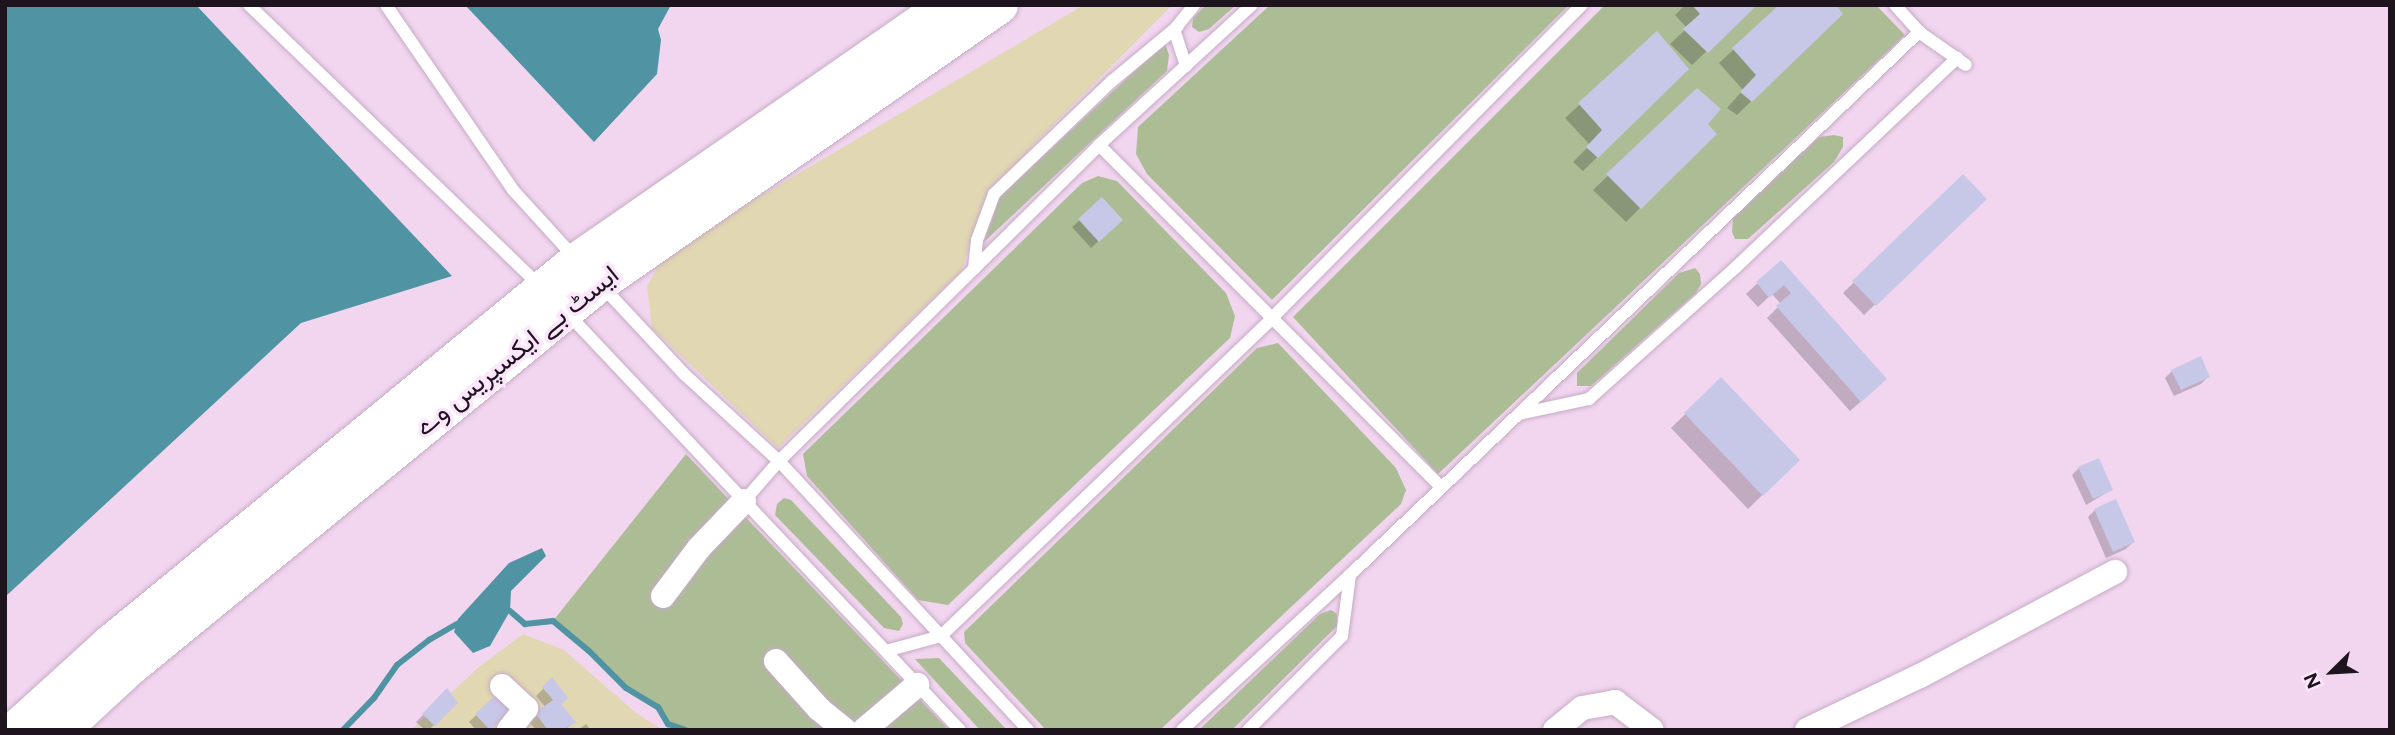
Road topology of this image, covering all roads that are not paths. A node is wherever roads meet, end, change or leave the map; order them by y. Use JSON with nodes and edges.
{"nodes":[{"id":1,"x":248,"y":5,"type":"edge"},
{"id":2,"x":386,"y":5,"type":"edge"},
{"id":3,"x":948,"y":5,"type":"edge"},
{"id":4,"x":999,"y":5,"type":"edge"},
{"id":5,"x":1194,"y":5,"type":"edge"},
{"id":6,"x":1252,"y":5,"type":"edge"},
{"id":7,"x":1582,"y":5,"type":"edge"},
{"id":8,"x":1895,"y":5,"type":"edge"},
{"id":9,"x":1177,"y":27,"type":"junction"},
{"id":10,"x":1919,"y":32,"type":"junction"},
{"id":11,"x":1186,"y":66,"type":"junction"},
{"id":12,"x":1099,"y":145,"type":"junction"},
{"id":13,"x":974,"y":269,"type":"junction"},
{"id":14,"x":589,"y":272,"type":"junction"},
{"id":15,"x":555,"y":301,"type":"junction"},
{"id":16,"x":1271,"y":319,"type":"junction"},
{"id":17,"x":1519,"y":414,"type":"junction"},
{"id":18,"x":779,"y":461,"type":"junction"},
{"id":19,"x":1441,"y":487,"type":"junction"},
{"id":20,"x":744,"y":501,"type":"junction"},
{"id":21,"x":2115,"y":572,"type":"dead end"},
{"id":22,"x":1350,"y":575,"type":"junction"},
{"id":23,"x":663,"y":596,"type":"dead end"},
{"id":24,"x":941,"y":636,"type":"junction"},
{"id":25,"x":886,"y":651,"type":"junction"},
{"id":26,"x":776,"y":661,"type":"dead end"},
{"id":27,"x":917,"y":685,"type":"junction"},
{"id":28,"x":502,"y":686,"type":"dead end"},
{"id":29,"x":16,"y":730,"type":"edge"},
{"id":30,"x":61,"y":730,"type":"edge"},
{"id":31,"x":509,"y":730,"type":"edge"},
{"id":32,"x":845,"y":730,"type":"edge"},
{"id":33,"x":864,"y":730,"type":"edge"},
{"id":34,"x":960,"y":730,"type":"edge"},
{"id":35,"x":1028,"y":730,"type":"edge"},
{"id":36,"x":1182,"y":730,"type":"edge"},
{"id":37,"x":1248,"y":730,"type":"edge"},
{"id":38,"x":1555,"y":730,"type":"edge"},
{"id":39,"x":1653,"y":730,"type":"edge"},
{"id":40,"x":1807,"y":730,"type":"edge"}],
"edges":[{"from":1,"to":15,"type":"lane"},
{"from":2,"to":14,"type":"lane"},
{"from":3,"to":14,"type":"main road","name":"ایسٹ بے ایکسپریس وے"},
{"from":4,"to":14,"type":"main road","name":"ایسٹ بے ایکسپریس وے"},
{"from":5,"to":9,"type":"lane"},
{"from":6,"to":11,"type":"lane"},
{"from":7,"to":16,"type":"lane"},
{"from":8,"to":10,"type":"lane"},
{"from":9,"to":11,"type":"lane"},
{"from":9,"to":13,"type":"lane"},
{"from":10,"to":17,"type":"lane"},
{"from":10,"to":17,"type":"lane"},
{"from":11,"to":12,"type":"lane"},
{"from":12,"to":13,"type":"lane"},
{"from":12,"to":16,"type":"lane"},
{"from":13,"to":18,"type":"lane"},
{"from":14,"to":15,"type":"main road","name":"ایسٹ بے ایکسپریس وے"},
{"from":14,"to":18,"type":"lane"},
{"from":15,"to":20,"type":"lane"},
{"from":15,"to":29,"type":"main road","name":"ایسٹ بے ایکسپریس وے"},
{"from":15,"to":30,"type":"main road","name":"ایسٹ بے ایکسپریس وے"},
{"from":16,"to":19,"type":"lane"},
{"from":16,"to":24,"type":"lane"},
{"from":17,"to":19,"type":"lane"},
{"from":18,"to":20,"type":"lane"},
{"from":18,"to":24,"type":"lane"},
{"from":19,"to":22,"type":"lane"},
{"from":20,"to":23,"type":"street"},
{"from":20,"to":25,"type":"lane"},
{"from":21,"to":40,"type":"street"},
{"from":22,"to":36,"type":"lane"},
{"from":22,"to":37,"type":"lane"},
{"from":24,"to":25,"type":"lane"},
{"from":24,"to":35,"type":"lane"},
{"from":25,"to":27,"type":"lane"},
{"from":26,"to":32,"type":"street"},
{"from":27,"to":33,"type":"street"},
{"from":27,"to":34,"type":"lane"},
{"from":28,"to":31,"type":"street"},
{"from":38,"to":39,"type":"street"}]}
